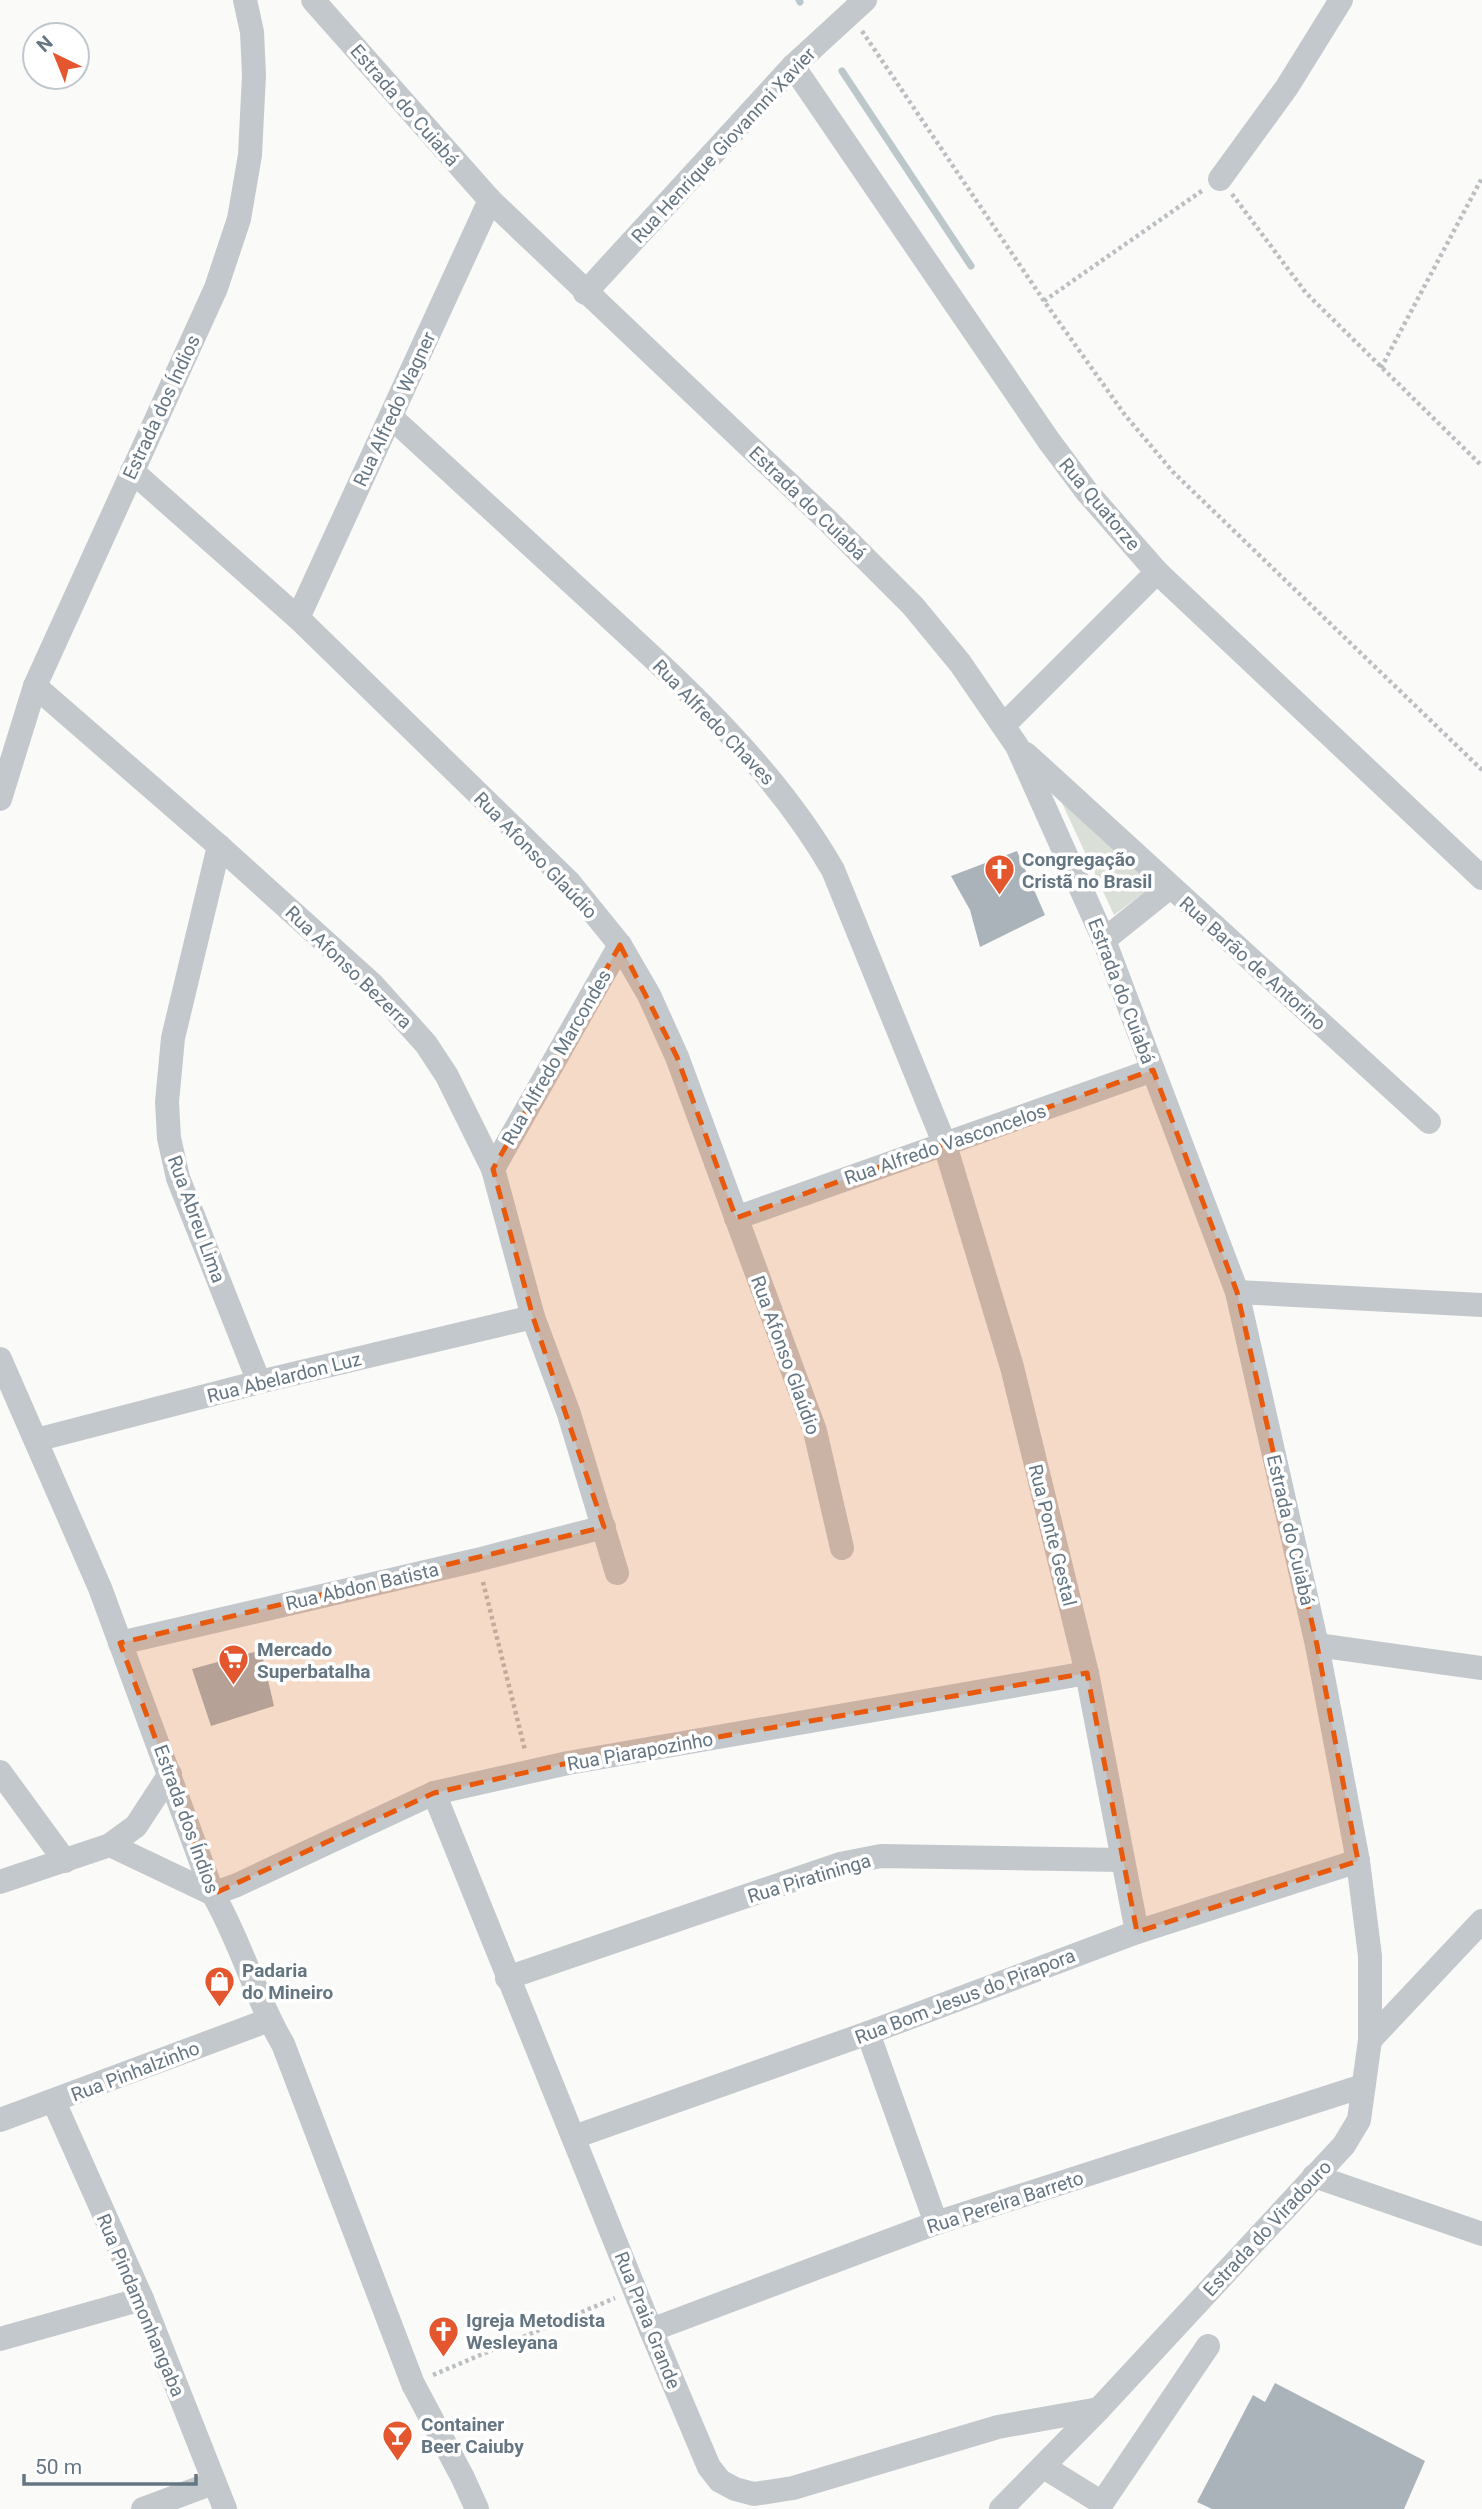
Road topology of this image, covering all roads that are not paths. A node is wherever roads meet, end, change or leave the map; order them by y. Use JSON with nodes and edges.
{"nodes":[{"id":1,"x":245,"y":0,"type":"edge"},
{"id":2,"x":313,"y":0,"type":"edge"},
{"id":3,"x":1341,"y":0,"type":"edge"},
{"id":4,"x":858,"y":7,"type":"edge"},
{"id":5,"x":793,"y":66,"type":"junction"},
{"id":6,"x":1220,"y":179,"type":"road end"},
{"id":7,"x":490,"y":200,"type":"junction"},
{"id":8,"x":585,"y":293,"type":"junction"},
{"id":9,"x":391,"y":417,"type":"junction"},
{"id":10,"x":132,"y":471,"type":"junction"},
{"id":11,"x":1157,"y":572,"type":"junction"},
{"id":12,"x":298,"y":618,"type":"junction"},
{"id":13,"x":36,"y":685,"type":"junction"},
{"id":14,"x":1004,"y":725,"type":"junction"},
{"id":15,"x":1017,"y":746,"type":"junction"},
{"id":16,"x":0,"y":799,"type":"edge"},
{"id":17,"x":219,"y":846,"type":"junction"},
{"id":18,"x":1482,"y":878,"type":"edge"},
{"id":19,"x":1170,"y":887,"type":"junction"},
{"id":20,"x":1104,"y":940,"type":"junction"},
{"id":21,"x":620,"y":946,"type":"junction"},
{"id":22,"x":1153,"y":1070,"type":"junction"},
{"id":23,"x":1429,"y":1122,"type":"dead end"},
{"id":24,"x":944,"y":1145,"type":"junction"},
{"id":25,"x":493,"y":1169,"type":"junction"},
{"id":26,"x":736,"y":1218,"type":"junction"},
{"id":27,"x":1237,"y":1292,"type":"junction"},
{"id":28,"x":1482,"y":1305,"type":"edge"},
{"id":29,"x":533,"y":1317,"type":"junction"},
{"id":30,"x":0,"y":1359,"type":"edge"},
{"id":31,"x":259,"y":1382,"type":"junction"},
{"id":32,"x":36,"y":1440,"type":"junction"},
{"id":33,"x":604,"y":1527,"type":"junction"},
{"id":34,"x":842,"y":1548,"type":"dead end"},
{"id":35,"x":617,"y":1573,"type":"dead end"},
{"id":36,"x":120,"y":1643,"type":"junction"},
{"id":37,"x":1317,"y":1645,"type":"junction"},
{"id":38,"x":1482,"y":1668,"type":"edge"},
{"id":39,"x":1087,"y":1673,"type":"junction"},
{"id":40,"x":0,"y":1772,"type":"edge"},
{"id":41,"x":170,"y":1774,"type":"junction"},
{"id":42,"x":434,"y":1793,"type":"junction"},
{"id":43,"x":110,"y":1845,"type":"junction"},
{"id":44,"x":65,"y":1860,"type":"junction"},
{"id":45,"x":1123,"y":1860,"type":"junction"},
{"id":46,"x":1358,"y":1861,"type":"junction"},
{"id":47,"x":0,"y":1882,"type":"edge"},
{"id":48,"x":213,"y":1894,"type":"junction"},
{"id":49,"x":1482,"y":1921,"type":"edge"},
{"id":50,"x":1137,"y":1932,"type":"junction"},
{"id":51,"x":507,"y":1978,"type":"junction"},
{"id":52,"x":269,"y":2020,"type":"junction"},
{"id":53,"x":868,"y":2033,"type":"junction"},
{"id":54,"x":1370,"y":2040,"type":"junction"},
{"id":55,"x":1363,"y":2086,"type":"junction"},
{"id":56,"x":54,"y":2102,"type":"junction"},
{"id":57,"x":0,"y":2120,"type":"edge"},
{"id":58,"x":574,"y":2137,"type":"junction"},
{"id":59,"x":1314,"y":2176,"type":"junction"},
{"id":60,"x":936,"y":2223,"type":"junction"},
{"id":61,"x":1482,"y":2234,"type":"edge"},
{"id":62,"x":142,"y":2299,"type":"junction"},
{"id":63,"x":650,"y":2330,"type":"junction"},
{"id":64,"x":0,"y":2339,"type":"edge"},
{"id":65,"x":1208,"y":2346,"type":"dead end"},
{"id":66,"x":1099,"y":2409,"type":"junction"},
{"id":67,"x":1044,"y":2467,"type":"junction"},
{"id":68,"x":213,"y":2483,"type":"junction"},
{"id":69,"x":1110,"y":2506,"type":"edge"},
{"id":70,"x":143,"y":2509,"type":"edge"},
{"id":71,"x":225,"y":2509,"type":"edge"},
{"id":72,"x":477,"y":2509,"type":"edge"},
{"id":73,"x":1001,"y":2509,"type":"edge"}],
"edges":[{"from":1,"to":10,"type":"street","name":"Estrada dos Índios"},
{"from":2,"to":7,"type":"street","name":"Estrada do Cuiabá"},
{"from":3,"to":6,"type":"street"},
{"from":4,"to":5,"type":"street","name":"Rua Henrique Giovannni Xavier"},
{"from":5,"to":8,"type":"street","name":"Rua Henrique Giovannni Xavier"},
{"from":5,"to":11,"type":"street","name":"Rua Quatorze"},
{"from":7,"to":8,"type":"street","name":"Estrada do Cuiabá"},
{"from":7,"to":9,"type":"street","name":"Rua Alfredo Wagner"},
{"from":8,"to":14,"type":"street","name":"Estrada do Cuiabá"},
{"from":9,"to":12,"type":"street","name":"Rua Alfredo Wagner"},
{"from":9,"to":24,"type":"street","name":"Rua Alfredo Chaves"},
{"from":10,"to":12,"type":"street","name":"Rua Afonso Glaúdio"},
{"from":10,"to":13,"type":"street","name":"Estrada dos Índios"},
{"from":11,"to":14,"type":"street"},
{"from":11,"to":18,"type":"street","name":"Rua Quatorze"},
{"from":12,"to":21,"type":"street","name":"Rua Afonso Glaúdio"},
{"from":13,"to":16,"type":"street","name":"Estrada dos Índios"},
{"from":13,"to":17,"type":"street","name":"Rua Afonso Bezerra"},
{"from":14,"to":15,"type":"street","name":"Estrada do Cuiabá"},
{"from":15,"to":19,"type":"street","name":"Rua Barão de Antorino"},
{"from":15,"to":20,"type":"street","name":"Estrada do Cuiabá"},
{"from":17,"to":25,"type":"street","name":"Rua Afonso Bezerra"},
{"from":17,"to":31,"type":"street","name":"Rua Abreu Lima"},
{"from":19,"to":20,"type":"street"},
{"from":19,"to":23,"type":"street","name":"Rua Barão de Antorino"},
{"from":20,"to":22,"type":"street","name":"Estrada do Cuiabá"},
{"from":21,"to":25,"type":"street","name":"Rua Alfredo Marcondes"},
{"from":21,"to":26,"type":"street","name":"Rua Afonso Glaúdio"},
{"from":22,"to":24,"type":"street","name":"Rua Alfredo Vasconcelos"},
{"from":22,"to":27,"type":"street","name":"Estrada do Cuiabá"},
{"from":24,"to":26,"type":"street","name":"Rua Alfredo Vasconcelos"},
{"from":24,"to":39,"type":"street","name":"Rua Ponte Gestal"},
{"from":25,"to":29,"type":"street","name":"Rua Afonso Bezerra"},
{"from":26,"to":34,"type":"street","name":"Rua Afonso Glaúdio"},
{"from":27,"to":28,"type":"street"},
{"from":27,"to":37,"type":"street","name":"Estrada do Cuiabá"},
{"from":29,"to":31,"type":"street","name":"Rua Abelardon Luz"},
{"from":29,"to":33,"type":"street","name":"Rua Afonso Bezerra"},
{"from":30,"to":32,"type":"street","name":"Estrada dos Índios"},
{"from":31,"to":32,"type":"street","name":"Rua Abelardon Luz"},
{"from":32,"to":36,"type":"street","name":"Estrada dos Índios"},
{"from":33,"to":35,"type":"street","name":"Rua Afonso Bezerra"},
{"from":33,"to":36,"type":"street","name":"Rua Abdon Batista"},
{"from":36,"to":41,"type":"street","name":"Estrada dos Índios"},
{"from":37,"to":38,"type":"street"},
{"from":37,"to":46,"type":"street","name":"Estrada do Cuiabá"},
{"from":39,"to":42,"type":"street","name":"Rua Piarapozinho"},
{"from":39,"to":45,"type":"street","name":"Rua Ponte Gestal"},
{"from":40,"to":44,"type":"street"},
{"from":41,"to":43,"type":"street"},
{"from":41,"to":48,"type":"street","name":"Estrada dos Índios"},
{"from":42,"to":48,"type":"street","name":"Rua Piarapozinho"},
{"from":42,"to":51,"type":"street","name":"Rua Praia Grande"},
{"from":43,"to":44,"type":"street"},
{"from":43,"to":48,"type":"street"},
{"from":44,"to":47,"type":"street"},
{"from":45,"to":50,"type":"street","name":"Rua Ponte Gestal"},
{"from":45,"to":51,"type":"street","name":"Rua Piratininga"},
{"from":46,"to":50,"type":"street","name":"Rua Bom Jesus do Pirapora"},
{"from":46,"to":54,"type":"street","name":"Estrada do Cuiabá"},
{"from":48,"to":52,"type":"street","name":"Estrada dos Índios"},
{"from":49,"to":54,"type":"street"},
{"from":50,"to":53,"type":"street","name":"Rua Bom Jesus do Pirapora"},
{"from":51,"to":58,"type":"street","name":"Rua Praia Grande"},
{"from":52,"to":56,"type":"street","name":"Rua Pinhalzinho"},
{"from":52,"to":72,"type":"street","name":"Estrada dos Índios"},
{"from":53,"to":58,"type":"street","name":"Rua Bom Jesus do Pirapora"},
{"from":53,"to":60,"type":"street"},
{"from":54,"to":55,"type":"street","name":"Estrada do Viradouro"},
{"from":55,"to":59,"type":"street","name":"Estrada do Viradouro"},
{"from":55,"to":60,"type":"street","name":"Rua Pereira Barreto"},
{"from":56,"to":57,"type":"street","name":"Rua Pinhalzinho"},
{"from":56,"to":62,"type":"street","name":"Rua Pindamonhangaba"},
{"from":58,"to":63,"type":"street","name":"Rua Praia Grande"},
{"from":59,"to":61,"type":"street"},
{"from":59,"to":66,"type":"street","name":"Estrada do Viradouro"},
{"from":60,"to":63,"type":"street","name":"Rua Pereira Barreto"},
{"from":62,"to":64,"type":"street"},
{"from":62,"to":68,"type":"street","name":"Rua Pindamonhangaba"},
{"from":63,"to":66,"type":"street","name":"Rua Praia Grande"},
{"from":65,"to":69,"type":"street"},
{"from":66,"to":67,"type":"street","name":"Estrada do Viradouro"},
{"from":67,"to":69,"type":"street"},
{"from":67,"to":73,"type":"street","name":"Estrada do Viradouro"},
{"from":68,"to":70,"type":"street"},
{"from":68,"to":71,"type":"street","name":"Rua Pindamonhangaba"}]}
